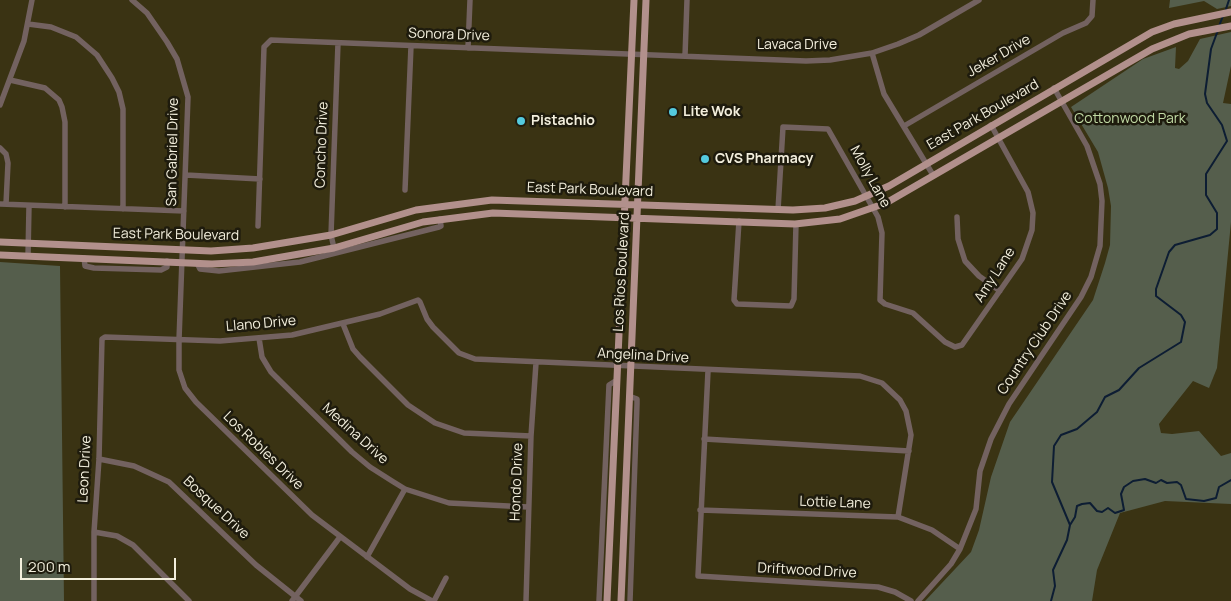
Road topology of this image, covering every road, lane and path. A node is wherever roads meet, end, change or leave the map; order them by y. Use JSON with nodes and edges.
{"nodes":[{"id":1,"x":32,"y":0,"type":"edge"},
{"id":2,"x":132,"y":0,"type":"edge"},
{"id":3,"x":470,"y":0,"type":"edge"},
{"id":4,"x":634,"y":0,"type":"edge"},
{"id":5,"x":646,"y":0,"type":"edge"},
{"id":6,"x":687,"y":0,"type":"edge"},
{"id":7,"x":979,"y":0,"type":"edge"},
{"id":8,"x":1093,"y":0,"type":"edge"},
{"id":9,"x":1231,"y":12,"type":"edge"},
{"id":10,"x":28,"y":24,"type":"junction"},
{"id":11,"x":1231,"y":26,"type":"edge"},
{"id":12,"x":338,"y":43,"type":"junction"},
{"id":13,"x":411,"y":46,"type":"junction"},
{"id":14,"x":468,"y":48,"type":"junction"},
{"id":15,"x":872,"y":53,"type":"junction"},
{"id":16,"x":632,"y":54,"type":"junction"},
{"id":17,"x":644,"y":54,"type":"junction"},
{"id":18,"x":685,"y":56,"type":"junction"},
{"id":19,"x":10,"y":80,"type":"junction"},
{"id":20,"x":1054,"y":88,"type":"junction"},
{"id":21,"x":1060,"y":101,"type":"junction"},
{"id":22,"x":0,"y":105,"type":"edge"},
{"id":23,"x":628,"y":116,"type":"junction"},
{"id":24,"x":641,"y":117,"type":"junction"},
{"id":25,"x":991,"y":125,"type":"junction"},
{"id":26,"x":904,"y":126,"type":"junction"},
{"id":27,"x":998,"y":138,"type":"junction"},
{"id":28,"x":0,"y":148,"type":"edge"},
{"id":29,"x":926,"y":163,"type":"junction"},
{"id":30,"x":186,"y":175,"type":"junction"},
{"id":31,"x":933,"y":176,"type":"junction"},
{"id":32,"x":260,"y":179,"type":"junction"},
{"id":33,"x":405,"y":190,"type":"dead end"},
{"id":34,"x":867,"y":196,"type":"junction"},
{"id":35,"x":492,"y":200,"type":"junction"},
{"id":36,"x":3,"y":204,"type":"edge"},
{"id":37,"x":624,"y":204,"type":"junction"},
{"id":38,"x":638,"y":204,"type":"junction"},
{"id":39,"x":29,"y":206,"type":"junction"},
{"id":40,"x":65,"y":207,"type":"junction"},
{"id":41,"x":875,"y":208,"type":"junction"},
{"id":42,"x":123,"y":209,"type":"junction"},
{"id":43,"x":739,"y":209,"type":"junction"},
{"id":44,"x":778,"y":210,"type":"junction"},
{"id":45,"x":184,"y":211,"type":"junction"},
{"id":46,"x":493,"y":213,"type":"junction"},
{"id":47,"x":624,"y":217,"type":"junction"},
{"id":48,"x":637,"y":217,"type":"junction"},
{"id":49,"x":957,"y":218,"type":"dead end"},
{"id":50,"x":440,"y":219,"type":"junction"},
{"id":51,"x":739,"y":221,"type":"junction"},
{"id":52,"x":796,"y":224,"type":"junction"},
{"id":53,"x":258,"y":226,"type":"dead end"},
{"id":54,"x":331,"y":235,"type":"junction"},
{"id":55,"x":0,"y":242,"type":"edge"},
{"id":56,"x":29,"y":243,"type":"junction"},
{"id":57,"x":334,"y":248,"type":"junction"},
{"id":58,"x":183,"y":249,"type":"junction"},
{"id":59,"x":0,"y":255,"type":"edge"},
{"id":60,"x":28,"y":256,"type":"junction"},
{"id":61,"x":182,"y":262,"type":"junction"},
{"id":62,"x":197,"y":263,"type":"junction"},
{"id":63,"x":1000,"y":291,"type":"junction"},
{"id":64,"x":621,"y":299,"type":"junction"},
{"id":65,"x":418,"y":300,"type":"joint"},
{"id":66,"x":633,"y":302,"type":"junction"},
{"id":67,"x":343,"y":324,"type":"junction"},
{"id":68,"x":259,"y":338,"type":"junction"},
{"id":69,"x":102,"y":339,"type":"joint"},
{"id":70,"x":179,"y":340,"type":"junction"},
{"id":71,"x":955,"y":347,"type":"joint"},
{"id":72,"x":536,"y":363,"type":"junction"},
{"id":73,"x":618,"y":367,"type":"junction"},
{"id":74,"x":630,"y":367,"type":"junction"},
{"id":75,"x":708,"y":371,"type":"junction"},
{"id":76,"x":617,"y":380,"type":"junction"},
{"id":77,"x":628,"y":396,"type":"junction"},
{"id":78,"x":531,"y":436,"type":"junction"},
{"id":79,"x":704,"y":439,"type":"junction"},
{"id":80,"x":909,"y":451,"type":"junction"},
{"id":81,"x":99,"y":459,"type":"junction"},
{"id":82,"x":405,"y":489,"type":"junction"},
{"id":83,"x":528,"y":506,"type":"junction"},
{"id":84,"x":700,"y":510,"type":"junction"},
{"id":85,"x":898,"y":518,"type":"junction"},
{"id":86,"x":94,"y":532,"type":"junction"},
{"id":87,"x":340,"y":537,"type":"junction"},
{"id":88,"x":960,"y":549,"type":"junction"},
{"id":89,"x":367,"y":557,"type":"junction"},
{"id":90,"x":446,"y":578,"type":"dead end"},
{"id":91,"x":293,"y":599,"type":"edge"},
{"id":92,"x":94,"y":601,"type":"edge"},
{"id":93,"x":189,"y":601,"type":"edge"},
{"id":94,"x":301,"y":601,"type":"edge"},
{"id":95,"x":433,"y":601,"type":"edge"},
{"id":96,"x":526,"y":601,"type":"edge"},
{"id":97,"x":600,"y":601,"type":"edge"},
{"id":98,"x":607,"y":601,"type":"edge"},
{"id":99,"x":621,"y":601,"type":"edge"},
{"id":100,"x":630,"y":601,"type":"edge"},
{"id":101,"x":911,"y":601,"type":"edge"},
{"id":102,"x":918,"y":601,"type":"edge"}],
"edges":[{"from":1,"to":10,"type":"street"},
{"from":2,"to":30,"type":"street","name":"San Gabriel Drive"},
{"from":3,"to":14,"type":"street"},
{"from":4,"to":16,"type":"main road","name":"Los Rios Boulevard"},
{"from":5,"to":17,"type":"main road","name":"Los Rios Boulevard"},
{"from":6,"to":18,"type":"street"},
{"from":7,"to":15,"type":"street","name":"Lavaca Drive"},
{"from":8,"to":26,"type":"street","name":"Jeker Drive"},
{"from":9,"to":20,"type":"main road","name":"East Park Boulevard"},
{"from":10,"to":19,"type":"street"},
{"from":10,"to":42,"type":"street"},
{"from":11,"to":21,"type":"main road","name":"East Park Boulevard"},
{"from":12,"to":13,"type":"street","name":"Sonora Drive"},
{"from":12,"to":32,"type":"street","name":"Sonora Drive"},
{"from":12,"to":54,"type":"street","name":"Concho Drive"},
{"from":13,"to":14,"type":"street","name":"Sonora Drive"},
{"from":13,"to":33,"type":"street"},
{"from":14,"to":16,"type":"street","name":"Sonora Drive"},
{"from":15,"to":18,"type":"street","name":"Lavaca Drive"},
{"from":15,"to":26,"type":"street"},
{"from":16,"to":17,"type":"street","name":"Lavaca Drive"},
{"from":16,"to":23,"type":"main road","name":"Los Rios Boulevard"},
{"from":17,"to":18,"type":"street","name":"Lavaca Drive"},
{"from":17,"to":24,"type":"main road","name":"Los Rios Boulevard"},
{"from":19,"to":22,"type":"street"},
{"from":19,"to":40,"type":"street"},
{"from":20,"to":21,"type":"street","name":"Country Club Drive"},
{"from":20,"to":25,"type":"main road","name":"East Park Boulevard"},
{"from":21,"to":27,"type":"main road","name":"East Park Boulevard"},
{"from":21,"to":88,"type":"street","name":"Country Club Drive"},
{"from":23,"to":24,"type":"main road"},
{"from":23,"to":37,"type":"main road","name":"Los Rios Boulevard"},
{"from":24,"to":38,"type":"main road","name":"Los Rios Boulevard"},
{"from":25,"to":27,"type":"street","name":"Amy Lane"},
{"from":25,"to":29,"type":"main road","name":"East Park Boulevard"},
{"from":26,"to":29,"type":"street"},
{"from":27,"to":31,"type":"main road","name":"East Park Boulevard"},
{"from":27,"to":63,"type":"street","name":"Amy Lane"},
{"from":28,"to":36,"type":"street"},
{"from":29,"to":31,"type":"street"},
{"from":29,"to":34,"type":"main road","name":"East Park Boulevard"},
{"from":30,"to":32,"type":"street"},
{"from":30,"to":45,"type":"street","name":"San Gabriel Drive"},
{"from":31,"to":41,"type":"main road","name":"East Park Boulevard"},
{"from":32,"to":53,"type":"street"},
{"from":34,"to":41,"type":"street","name":"Molly Lane"},
{"from":34,"to":44,"type":"main road","name":"East Park Boulevard"},
{"from":34,"to":44,"type":"street","name":"Molly Lane"},
{"from":35,"to":37,"type":"main road","name":"East Park Boulevard"},
{"from":35,"to":46,"type":"main road"},
{"from":35,"to":54,"type":"main road","name":"East Park Boulevard"},
{"from":36,"to":39,"type":"street"},
{"from":37,"to":38,"type":"main road","name":"East Park Boulevard"},
{"from":37,"to":47,"type":"main road","name":"Los Rios Boulevard"},
{"from":38,"to":43,"type":"main road","name":"East Park Boulevard"},
{"from":38,"to":48,"type":"main road","name":"Los Rios Boulevard"},
{"from":39,"to":40,"type":"street"},
{"from":39,"to":56,"type":"street"},
{"from":40,"to":42,"type":"street"},
{"from":41,"to":52,"type":"main road","name":"East Park Boulevard"},
{"from":41,"to":71,"type":"street","name":"Molly Lane"},
{"from":42,"to":45,"type":"street"},
{"from":43,"to":44,"type":"main road","name":"East Park Boulevard"},
{"from":43,"to":51,"type":"main road"},
{"from":45,"to":58,"type":"street","name":"San Gabriel Drive"},
{"from":46,"to":47,"type":"main road","name":"East Park Boulevard"},
{"from":46,"to":50,"type":"main road","name":"East Park Boulevard"},
{"from":47,"to":48,"type":"main road","name":"East Park Boulevard"},
{"from":47,"to":64,"type":"main road","name":"Los Rios Boulevard"},
{"from":48,"to":51,"type":"main road","name":"East Park Boulevard"},
{"from":48,"to":66,"type":"main road","name":"Los Rios Boulevard"},
{"from":49,"to":63,"type":"street"},
{"from":50,"to":57,"type":"main road","name":"East Park Boulevard"},
{"from":50,"to":62,"type":"street","name":"East Park Boulevard"},
{"from":51,"to":52,"type":"main road","name":"East Park Boulevard"},
{"from":51,"to":52,"type":"street"},
{"from":54,"to":57,"type":"street","name":"Concho Drive"},
{"from":54,"to":58,"type":"main road","name":"East Park Boulevard"},
{"from":55,"to":56,"type":"main road","name":"East Park Boulevard"},
{"from":56,"to":58,"type":"main road","name":"East Park Boulevard"},
{"from":56,"to":60,"type":"street"},
{"from":57,"to":62,"type":"main road","name":"East Park Boulevard"},
{"from":58,"to":61,"type":"street","name":"San Gabriel Drive"},
{"from":59,"to":60,"type":"main road","name":"East Park Boulevard"},
{"from":60,"to":61,"type":"main road","name":"East Park Boulevard"},
{"from":61,"to":62,"type":"main road","name":"East Park Boulevard"},
{"from":61,"to":70,"type":"street","name":"Los Robles Drive"},
{"from":63,"to":71,"type":"street","name":"Amy Lane"},
{"from":64,"to":66,"type":"main road"},
{"from":64,"to":73,"type":"main road","name":"Los Rios Boulevard"},
{"from":65,"to":67,"type":"street","name":"Llano Drive"},
{"from":65,"to":72,"type":"street","name":"Angelina Drive"},
{"from":66,"to":74,"type":"main road","name":"Los Rios Boulevard"},
{"from":67,"to":68,"type":"street","name":"Llano Drive"},
{"from":67,"to":78,"type":"street"},
{"from":68,"to":70,"type":"street","name":"Llano Drive"},
{"from":68,"to":82,"type":"street","name":"Medina Drive"},
{"from":69,"to":70,"type":"street","name":"Llano Drive"},
{"from":69,"to":81,"type":"street","name":"Leon Drive"},
{"from":70,"to":87,"type":"street","name":"Los Robles Drive"},
{"from":72,"to":73,"type":"street","name":"Angelina Drive"},
{"from":72,"to":78,"type":"street","name":"Hondo Drive"},
{"from":73,"to":74,"type":"street","name":"Angelina Drive"},
{"from":73,"to":76,"type":"main road","name":"Los Rios Boulevard"},
{"from":74,"to":75,"type":"street","name":"Angelina Drive"},
{"from":74,"to":77,"type":"main road","name":"Los Rios Boulevard"},
{"from":75,"to":79,"type":"street"},
{"from":75,"to":80,"type":"street","name":"Angelina Drive"},
{"from":76,"to":97,"type":"street","name":"Los Rios Boulevard"},
{"from":76,"to":98,"type":"main road","name":"Los Rios Boulevard"},
{"from":77,"to":99,"type":"main road","name":"Los Rios Boulevard"},
{"from":77,"to":100,"type":"street","name":"Los Rios Boulevard"},
{"from":78,"to":83,"type":"street","name":"Hondo Drive"},
{"from":79,"to":80,"type":"street"},
{"from":79,"to":84,"type":"street"},
{"from":80,"to":85,"type":"street"},
{"from":81,"to":86,"type":"street","name":"Leon Drive"},
{"from":81,"to":91,"type":"street","name":"Bosque Drive"},
{"from":82,"to":83,"type":"street","name":"Medina Drive"},
{"from":82,"to":89,"type":"street"},
{"from":83,"to":96,"type":"street","name":"Hondo Drive"},
{"from":84,"to":85,"type":"street","name":"Lottie Lane"},
{"from":84,"to":101,"type":"street","name":"Driftwood Drive"},
{"from":85,"to":88,"type":"street","name":"Lottie Lane"},
{"from":86,"to":92,"type":"street","name":"Leon Drive"},
{"from":86,"to":93,"type":"street"},
{"from":87,"to":89,"type":"street","name":"Los Robles Drive"},
{"from":87,"to":91,"type":"street"},
{"from":88,"to":102,"type":"street","name":"Country Club Drive"},
{"from":89,"to":95,"type":"street","name":"Los Robles Drive"},
{"from":90,"to":95,"type":"street"},
{"from":91,"to":94,"type":"street","name":"Bosque Drive"}]}
